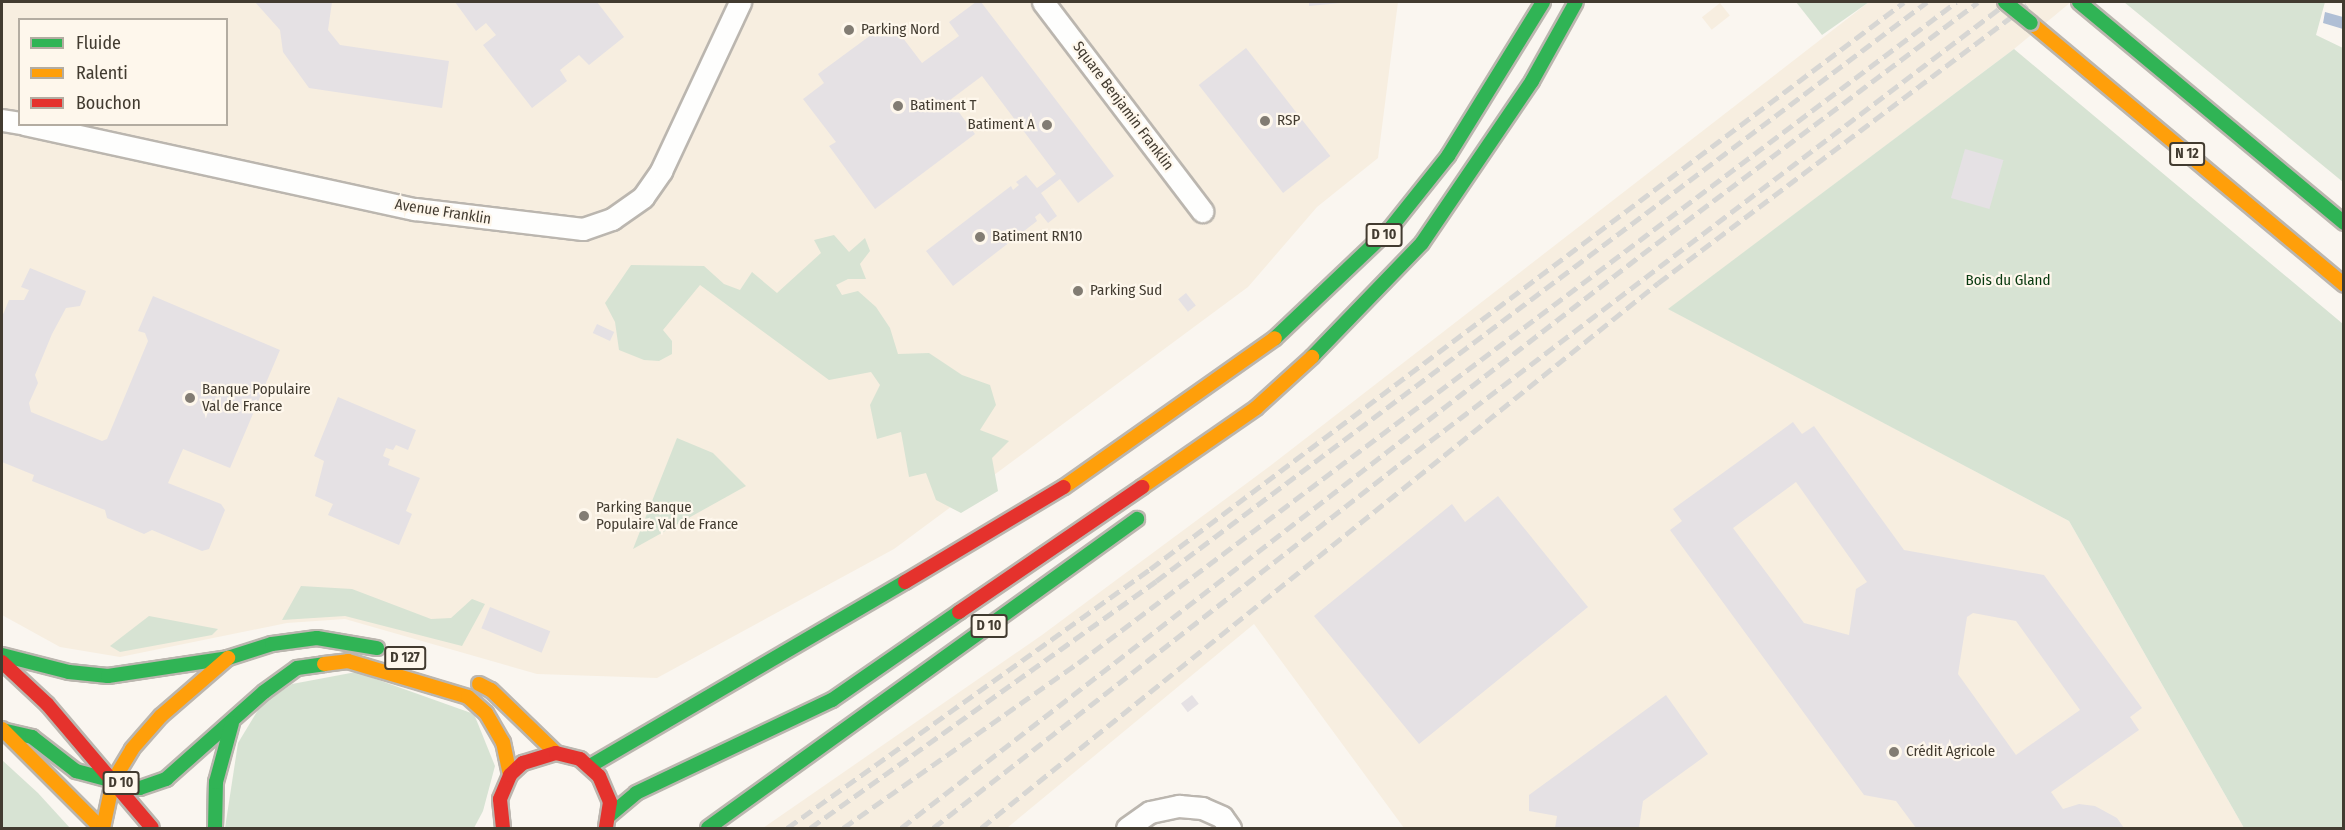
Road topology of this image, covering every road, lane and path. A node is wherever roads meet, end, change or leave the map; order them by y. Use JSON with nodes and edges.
{"nodes":[{"id":1,"x":740,"y":2,"type":"edge"},
{"id":2,"x":1043,"y":2,"type":"edge"},
{"id":3,"x":1543,"y":2,"type":"edge"},
{"id":4,"x":1576,"y":2,"type":"edge"},
{"id":5,"x":2005,"y":2,"type":"edge"},
{"id":6,"x":2079,"y":2,"type":"edge"},
{"id":7,"x":2,"y":120,"type":"edge"},
{"id":8,"x":18,"y":123,"type":"edge"},
{"id":9,"x":33,"y":126,"type":"edge"},
{"id":10,"x":1202,"y":211,"type":"dead end"},
{"id":11,"x":2343,"y":223,"type":"edge"},
{"id":12,"x":2343,"y":285,"type":"edge"},
{"id":13,"x":1256,"y":408,"type":"junction"},
{"id":14,"x":1218,"y":453,"type":"dead end"},
{"id":15,"x":1145,"y":513,"type":"dead end"},
{"id":16,"x":2,"y":655,"type":"edge"},
{"id":17,"x":396,"y":655,"type":"dead end"},
{"id":18,"x":228,"y":658,"type":"junction"},
{"id":19,"x":2,"y":662,"type":"edge"},
{"id":20,"x":462,"y":677,"type":"dead end"},
{"id":21,"x":232,"y":723,"type":"junction"},
{"id":22,"x":2,"y":729,"type":"edge"},
{"id":23,"x":556,"y":753,"type":"junction"},
{"id":24,"x":590,"y":766,"type":"junction"},
{"id":25,"x":510,"y":775,"type":"junction"},
{"id":26,"x":113,"y":781,"type":"junction"},
{"id":27,"x":499,"y":812,"type":"junction"},
{"id":28,"x":608,"y":822,"type":"edge"},
{"id":29,"x":102,"y":828,"type":"edge"},
{"id":30,"x":152,"y":828,"type":"edge"},
{"id":31,"x":215,"y":828,"type":"edge"},
{"id":32,"x":487,"y":828,"type":"edge"},
{"id":33,"x":503,"y":828,"type":"edge"},
{"id":34,"x":708,"y":828,"type":"edge"},
{"id":35,"x":1127,"y":828,"type":"edge"},
{"id":36,"x":1230,"y":828,"type":"edge"}],
"edges":[{"from":1,"to":9,"type":"street","name":"Avenue Franklin"},
{"from":2,"to":10,"type":"street","name":"Square Benjamin Franklin"},
{"from":3,"to":24,"type":"main road","number":"D 10"},
{"from":4,"to":13,"type":"main road","number":"D 10"},
{"from":5,"to":12,"type":"main road","number":"N 12","bridge":true},
{"from":6,"to":11,"type":"main road"},
{"from":7,"to":8,"type":"street"},
{"from":13,"to":14,"type":"main road","number":"D 10"},
{"from":13,"to":28,"type":"main road","number":"D 10"},
{"from":15,"to":34,"type":"main road","number":"D 10"},
{"from":16,"to":18,"type":"main road","number":"D 127"},
{"from":17,"to":18,"type":"main road","number":"D 127"},
{"from":18,"to":26,"type":"main road","number":"D 127"},
{"from":19,"to":26,"type":"main road"},
{"from":20,"to":23,"type":"main road"},
{"from":21,"to":25,"type":"main road","number":"D 10"},
{"from":21,"to":26,"type":"main road","number":"D 10"},
{"from":21,"to":31,"type":"main road"},
{"from":22,"to":26,"type":"main road","number":"D 10"},
{"from":22,"to":29,"type":"main road","number":"D 127"},
{"from":23,"to":24,"type":"main road"},
{"from":23,"to":25,"type":"main road"},
{"from":24,"to":28,"type":"main road"},
{"from":25,"to":27,"type":"main road"},
{"from":26,"to":29,"type":"main road","number":"D 127"},
{"from":26,"to":30,"type":"main road"},
{"from":27,"to":32,"type":"main road"},
{"from":27,"to":33,"type":"main road"},
{"from":35,"to":36,"type":"street"}]}
